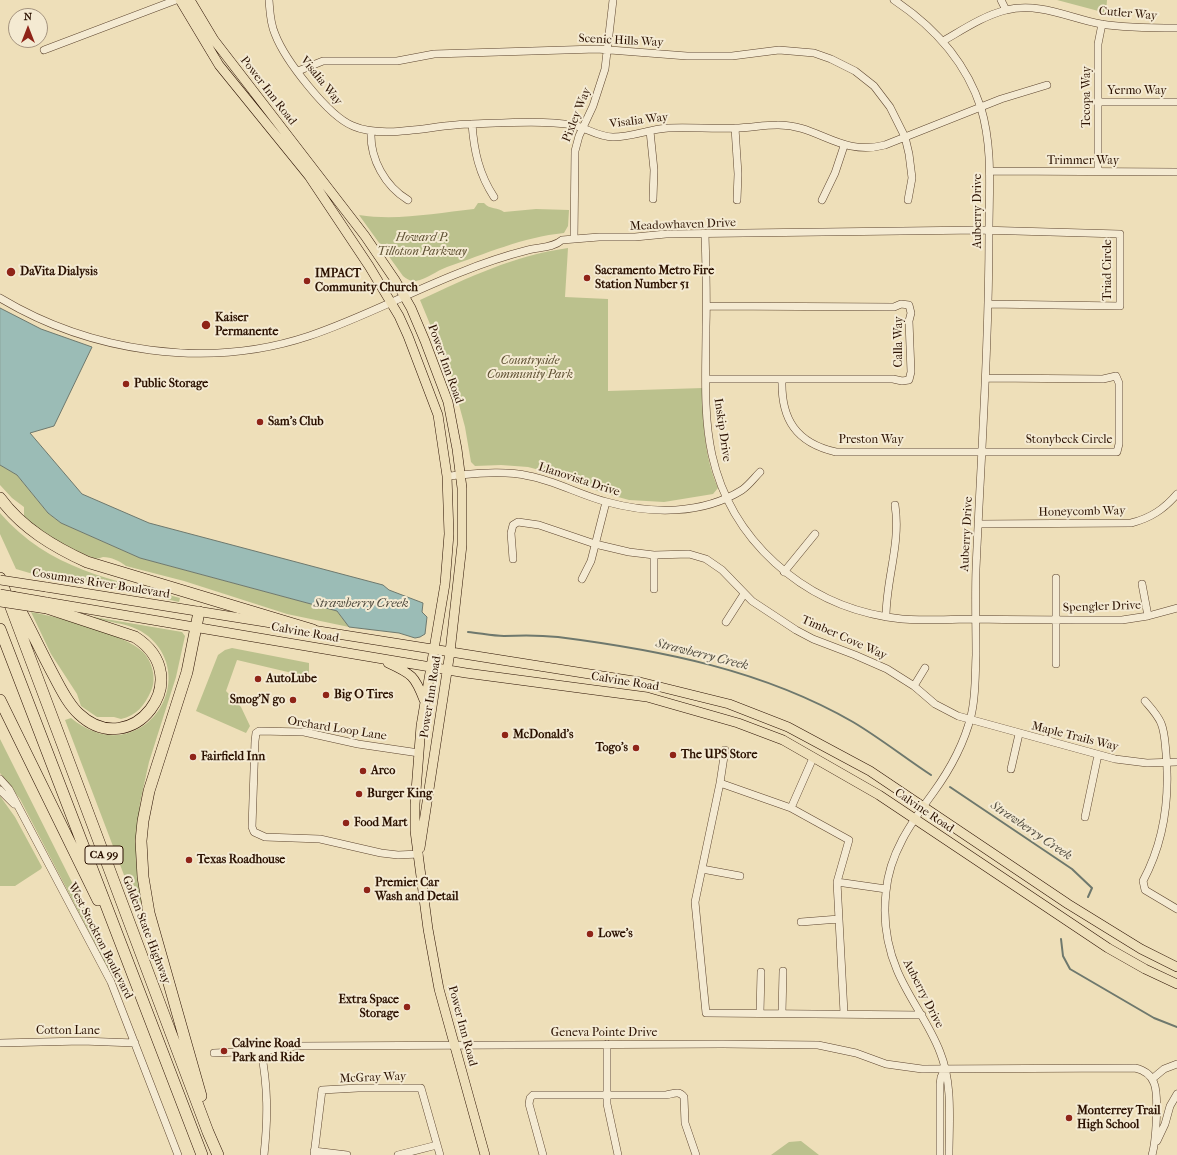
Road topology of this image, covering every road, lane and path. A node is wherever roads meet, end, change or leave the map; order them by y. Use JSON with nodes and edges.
{"nodes":[{"id":1,"x":176,"y":0,"type":"edge"},
{"id":2,"x":180,"y":0,"type":"edge"},
{"id":3,"x":190,"y":0,"type":"edge"},
{"id":4,"x":270,"y":0,"type":"edge"},
{"id":5,"x":613,"y":0,"type":"edge"},
{"id":6,"x":894,"y":0,"type":"edge"},
{"id":7,"x":1001,"y":0,"type":"edge"},
{"id":8,"x":1006,"y":10,"type":"junction"},
{"id":9,"x":1102,"y":24,"type":"junction"},
{"id":10,"x":1177,"y":28,"type":"edge"},
{"id":11,"x":943,"y":41,"type":"junction"},
{"id":12,"x":609,"y":49,"type":"junction"},
{"id":13,"x":44,"y":50,"type":"dead end"},
{"id":14,"x":298,"y":71,"type":"junction"},
{"id":15,"x":1048,"y":85,"type":"dead end"},
{"id":16,"x":1098,"y":102,"type":"junction"},
{"id":17,"x":1177,"y":102,"type":"edge"},
{"id":18,"x":980,"y":107,"type":"junction"},
{"id":19,"x":472,"y":124,"type":"junction"},
{"id":20,"x":582,"y":128,"type":"junction"},
{"id":21,"x":735,"y":128,"type":"junction"},
{"id":22,"x":650,"y":131,"type":"junction"},
{"id":23,"x":371,"y":132,"type":"junction"},
{"id":24,"x":905,"y":137,"type":"junction"},
{"id":25,"x":844,"y":146,"type":"junction"},
{"id":26,"x":990,"y":171,"type":"junction"},
{"id":27,"x":1098,"y":171,"type":"junction"},
{"id":28,"x":1177,"y":172,"type":"edge"},
{"id":29,"x":494,"y":197,"type":"dead end"},
{"id":30,"x":653,"y":199,"type":"dead end"},
{"id":31,"x":408,"y":200,"type":"dead end"},
{"id":32,"x":737,"y":200,"type":"dead end"},
{"id":33,"x":822,"y":200,"type":"dead end"},
{"id":34,"x":908,"y":200,"type":"dead end"},
{"id":35,"x":989,"y":231,"type":"junction"},
{"id":36,"x":705,"y":234,"type":"junction"},
{"id":37,"x":574,"y":239,"type":"junction"},
{"id":38,"x":404,"y":296,"type":"junction"},
{"id":39,"x":0,"y":298,"type":"edge"},
{"id":40,"x":390,"y":302,"type":"junction"},
{"id":41,"x":989,"y":304,"type":"junction"},
{"id":42,"x":707,"y":306,"type":"junction"},
{"id":43,"x":986,"y":378,"type":"junction"},
{"id":44,"x":706,"y":379,"type":"junction"},
{"id":45,"x":782,"y":380,"type":"junction"},
{"id":46,"x":983,"y":451,"type":"junction"},
{"id":47,"x":760,"y":472,"type":"dead end"},
{"id":48,"x":461,"y":475,"type":"junction"},
{"id":49,"x":447,"y":476,"type":"junction"},
{"id":50,"x":1177,"y":494,"type":"edge"},
{"id":51,"x":727,"y":496,"type":"junction"},
{"id":52,"x":0,"y":498,"type":"edge"},
{"id":53,"x":606,"y":502,"type":"junction"},
{"id":54,"x":895,"y":505,"type":"dead end"},
{"id":55,"x":978,"y":524,"type":"junction"},
{"id":56,"x":815,"y":534,"type":"dead end"},
{"id":57,"x":595,"y":544,"type":"junction"},
{"id":58,"x":654,"y":555,"type":"junction"},
{"id":59,"x":513,"y":559,"type":"dead end"},
{"id":60,"x":784,"y":572,"type":"junction"},
{"id":61,"x":0,"y":574,"type":"edge"},
{"id":62,"x":1056,"y":578,"type":"dead end"},
{"id":63,"x":0,"y":579,"type":"edge"},
{"id":64,"x":582,"y":579,"type":"dead end"},
{"id":65,"x":1142,"y":584,"type":"dead end"},
{"id":66,"x":654,"y":589,"type":"dead end"},
{"id":67,"x":0,"y":594,"type":"edge"},
{"id":68,"x":744,"y":594,"type":"junction"},
{"id":69,"x":0,"y":601,"type":"edge"},
{"id":70,"x":46,"y":605,"type":"junction"},
{"id":71,"x":1177,"y":608,"type":"edge"},
{"id":72,"x":199,"y":612,"type":"junction"},
{"id":73,"x":1148,"y":616,"type":"junction"},
{"id":74,"x":886,"y":617,"type":"junction"},
{"id":75,"x":976,"y":619,"type":"junction"},
{"id":76,"x":1057,"y":620,"type":"junction"},
{"id":77,"x":726,"y":622,"type":"dead end"},
{"id":78,"x":197,"y":626,"type":"junction"},
{"id":79,"x":0,"y":630,"type":"edge"},
{"id":80,"x":313,"y":630,"type":"junction"},
{"id":81,"x":435,"y":649,"type":"junction"},
{"id":82,"x":450,"y":652,"type":"junction"},
{"id":83,"x":376,"y":657,"type":"junction"},
{"id":84,"x":1056,"y":664,"type":"dead end"},
{"id":85,"x":432,"y":667,"type":"junction"},
{"id":86,"x":925,"y":668,"type":"dead end"},
{"id":87,"x":448,"y":670,"type":"junction"},
{"id":88,"x":914,"y":686,"type":"junction"},
{"id":89,"x":0,"y":700,"type":"edge"},
{"id":90,"x":1145,"y":701,"type":"dead end"},
{"id":91,"x":425,"y":702,"type":"junction"},
{"id":92,"x":970,"y":720,"type":"junction"},
{"id":93,"x":1020,"y":734,"type":"junction"},
{"id":94,"x":725,"y":750,"type":"dead end"},
{"id":95,"x":419,"y":753,"type":"junction"},
{"id":96,"x":1098,"y":755,"type":"junction"},
{"id":97,"x":813,"y":758,"type":"junction"},
{"id":98,"x":1167,"y":762,"type":"junction"},
{"id":99,"x":1177,"y":762,"type":"edge"},
{"id":100,"x":1011,"y":769,"type":"dead end"},
{"id":101,"x":0,"y":779,"type":"edge"},
{"id":102,"x":720,"y":783,"type":"junction"},
{"id":103,"x":0,"y":790,"type":"edge"},
{"id":104,"x":921,"y":807,"type":"junction"},
{"id":105,"x":18,"y":808,"type":"junction"},
{"id":106,"x":791,"y":808,"type":"junction"},
{"id":107,"x":1085,"y":817,"type":"dead end"},
{"id":108,"x":913,"y":819,"type":"junction"},
{"id":109,"x":419,"y":854,"type":"junction"},
{"id":110,"x":702,"y":869,"type":"junction"},
{"id":111,"x":740,"y":876,"type":"dead end"},
{"id":112,"x":837,"y":882,"type":"junction"},
{"id":113,"x":886,"y":889,"type":"junction"},
{"id":114,"x":1177,"y":909,"type":"edge"},
{"id":115,"x":839,"y":920,"type":"junction"},
{"id":116,"x":801,"y":922,"type":"dead end"},
{"id":117,"x":120,"y":941,"type":"junction"},
{"id":118,"x":1177,"y":968,"type":"edge"},
{"id":119,"x":783,"y":971,"type":"dead end"},
{"id":120,"x":761,"y":972,"type":"dead end"},
{"id":121,"x":1177,"y":984,"type":"edge"},
{"id":122,"x":760,"y":1013,"type":"junction"},
{"id":123,"x":782,"y":1013,"type":"junction"},
{"id":124,"x":844,"y":1013,"type":"junction"},
{"id":125,"x":922,"y":1014,"type":"junction"},
{"id":126,"x":0,"y":1043,"type":"edge"},
{"id":127,"x":135,"y":1043,"type":"junction"},
{"id":128,"x":607,"y":1044,"type":"junction"},
{"id":129,"x":455,"y":1046,"type":"junction"},
{"id":130,"x":261,"y":1051,"type":"junction"},
{"id":131,"x":214,"y":1053,"type":"dead end"},
{"id":132,"x":1177,"y":1064,"type":"edge"},
{"id":133,"x":945,"y":1069,"type":"junction"},
{"id":134,"x":1152,"y":1079,"type":"junction"},
{"id":135,"x":1177,"y":1094,"type":"edge"},
{"id":136,"x":607,"y":1095,"type":"junction"},
{"id":137,"x":208,"y":1132,"type":"junction"},
{"id":138,"x":1156,"y":1143,"type":"junction"},
{"id":139,"x":437,"y":1145,"type":"junction"},
{"id":140,"x":314,"y":1153,"type":"edge"},
{"id":141,"x":178,"y":1155,"type":"edge"},
{"id":142,"x":202,"y":1155,"type":"edge"},
{"id":143,"x":218,"y":1155,"type":"edge"},
{"id":144,"x":264,"y":1155,"type":"edge"},
{"id":145,"x":347,"y":1155,"type":"edge"},
{"id":146,"x":398,"y":1155,"type":"edge"},
{"id":147,"x":440,"y":1155,"type":"edge"},
{"id":148,"x":485,"y":1155,"type":"edge"},
{"id":149,"x":543,"y":1155,"type":"edge"},
{"id":150,"x":618,"y":1155,"type":"edge"},
{"id":151,"x":696,"y":1155,"type":"edge"},
{"id":152,"x":940,"y":1155,"type":"edge"},
{"id":153,"x":949,"y":1155,"type":"edge"},
{"id":154,"x":1152,"y":1155,"type":"edge"}],
"edges":[{"from":1,"to":13,"type":"street"},
{"from":2,"to":40,"type":"main road","name":"Power Inn Road"},
{"from":3,"to":38,"type":"main road","name":"Power Inn Road"},
{"from":4,"to":14,"type":"street","name":"Visalia Way"},
{"from":5,"to":12,"type":"street","name":"Pixley Way"},
{"from":6,"to":11,"type":"street","name":"Auberry Drive"},
{"from":7,"to":8,"type":"street"},
{"from":8,"to":9,"type":"street","name":"Cutler Way"},
{"from":8,"to":11,"type":"street","name":"Cutler Way"},
{"from":9,"to":10,"type":"street","name":"Cutler Way"},
{"from":9,"to":16,"type":"street","name":"Tecopa Way"},
{"from":11,"to":18,"type":"street","name":"Auberry Drive"},
{"from":12,"to":14,"type":"street","name":"Scenic Hills Way"},
{"from":12,"to":20,"type":"street","name":"Pixley Way"},
{"from":12,"to":24,"type":"street","name":"Scenic Hills Way"},
{"from":14,"to":23,"type":"street","name":"Visalia Way"},
{"from":15,"to":18,"type":"street","name":"Visalia Way"},
{"from":16,"to":17,"type":"street","name":"Yermo Way"},
{"from":16,"to":27,"type":"street","name":"Tecopa Way"},
{"from":18,"to":24,"type":"street","name":"Visalia Way"},
{"from":18,"to":26,"type":"street","name":"Auberry Drive"},
{"from":19,"to":20,"type":"street","name":"Visalia Way"},
{"from":19,"to":23,"type":"street","name":"Visalia Way"},
{"from":19,"to":29,"type":"street"},
{"from":20,"to":22,"type":"street","name":"Visalia Way"},
{"from":20,"to":37,"type":"street","name":"Pixley Way"},
{"from":21,"to":22,"type":"street","name":"Visalia Way"},
{"from":21,"to":25,"type":"street","name":"Visalia Way"},
{"from":21,"to":32,"type":"street"},
{"from":22,"to":30,"type":"street"},
{"from":23,"to":31,"type":"street"},
{"from":24,"to":25,"type":"street","name":"Visalia Way"},
{"from":24,"to":34,"type":"street","name":"Scenic Hills Way"},
{"from":25,"to":33,"type":"street"},
{"from":26,"to":27,"type":"street","name":"Trimmer Way"},
{"from":26,"to":35,"type":"street","name":"Auberry Drive"},
{"from":27,"to":28,"type":"street","name":"Trimmer Way"},
{"from":35,"to":36,"type":"street","name":"Meadowhaven Drive"},
{"from":35,"to":41,"type":"street","name":"Auberry Drive"},
{"from":35,"to":41,"type":"street","name":"Triad Circle"},
{"from":36,"to":37,"type":"street","name":"Meadowhaven Drive"},
{"from":36,"to":42,"type":"street","name":"Inskip Drive"},
{"from":37,"to":38,"type":"street","name":"Meadowhaven Drive"},
{"from":38,"to":40,"type":"street","name":"Meadowhaven Drive"},
{"from":38,"to":48,"type":"main road","name":"Power Inn Road"},
{"from":39,"to":40,"type":"street","name":"Meadowhaven Drive"},
{"from":40,"to":49,"type":"main road","name":"Power Inn Road"},
{"from":41,"to":43,"type":"street","name":"Auberry Drive"},
{"from":42,"to":44,"type":"street","name":"Inskip Drive"},
{"from":42,"to":45,"type":"street","name":"Calla Way"},
{"from":43,"to":46,"type":"street","name":"Auberry Drive"},
{"from":43,"to":46,"type":"street","name":"Stonybeck Circle"},
{"from":44,"to":45,"type":"street","name":"Calla Way"},
{"from":44,"to":51,"type":"street","name":"Inskip Drive"},
{"from":45,"to":46,"type":"street","name":"Preston Way"},
{"from":46,"to":55,"type":"street","name":"Auberry Drive"},
{"from":47,"to":51,"type":"street","name":"Llanovista Drive"},
{"from":48,"to":49,"type":"street","name":"Llanovista Drive"},
{"from":48,"to":53,"type":"street","name":"Llanovista Drive"},
{"from":48,"to":82,"type":"main road","name":"Power Inn Road"},
{"from":49,"to":81,"type":"main road","name":"Power Inn Road"},
{"from":50,"to":55,"type":"street","name":"Honeycomb Way"},
{"from":51,"to":53,"type":"street","name":"Llanovista Drive"},
{"from":51,"to":60,"type":"street","name":"Inskip Drive"},
{"from":52,"to":80,"type":"highway"},
{"from":53,"to":57,"type":"street"},
{"from":54,"to":74,"type":"street"},
{"from":55,"to":75,"type":"street","name":"Auberry Drive"},
{"from":56,"to":60,"type":"street"},
{"from":57,"to":58,"type":"street","name":"Timber Cove Way"},
{"from":57,"to":59,"type":"street","name":"Timber Cove Way"},
{"from":57,"to":64,"type":"street"},
{"from":58,"to":66,"type":"street"},
{"from":58,"to":68,"type":"street","name":"Timber Cove Way"},
{"from":60,"to":74,"type":"street","name":"Inskip Drive"},
{"from":61,"to":70,"type":"highway"},
{"from":62,"to":76,"type":"street","name":"Spengler Drive"},
{"from":63,"to":72,"type":"main road","name":"Cosumnes River Boulevard","bridge":true},
{"from":63,"to":137,"type":"highway","name":"Golden State Highway","number":"CA 99"},
{"from":65,"to":73,"type":"street","name":"Spengler Drive"},
{"from":67,"to":70,"type":"main road","name":"Calvine Road","bridge":true},
{"from":68,"to":77,"type":"street"},
{"from":68,"to":88,"type":"street","name":"Timber Cove Way"},
{"from":69,"to":70,"type":"highway","bridge":true},
{"from":70,"to":78,"type":"main road","name":"Calvine Road"},
{"from":71,"to":73,"type":"street","name":"Spengler Drive"},
{"from":72,"to":78,"type":"highway"},
{"from":72,"to":80,"type":"main road","name":"Calvine Road"},
{"from":73,"to":76,"type":"street","name":"Spengler Drive"},
{"from":74,"to":75,"type":"street","name":"Inskip Drive"},
{"from":75,"to":76,"type":"street","name":"Spengler Drive"},
{"from":75,"to":92,"type":"street","name":"Auberry Drive"},
{"from":76,"to":84,"type":"street"},
{"from":78,"to":83,"type":"main road","name":"Calvine Road"},
{"from":78,"to":137,"type":"highway"},
{"from":79,"to":117,"type":"highway","number":"CA 99"},
{"from":80,"to":81,"type":"main road","name":"Calvine Road"},
{"from":81,"to":82,"type":"main road","name":"Calvine Road"},
{"from":81,"to":85,"type":"main road","name":"Power Inn Road"},
{"from":82,"to":87,"type":"main road","name":"Power Inn Road"},
{"from":82,"to":104,"type":"main road","name":"Calvine Road"},
{"from":83,"to":85,"type":"main road","name":"Calvine Road"},
{"from":83,"to":91,"type":"main road"},
{"from":85,"to":87,"type":"main road","name":"Calvine Road"},
{"from":85,"to":91,"type":"main road","name":"Power Inn Road"},
{"from":86,"to":88,"type":"street"},
{"from":87,"to":97,"type":"main road","name":"Calvine Road"},
{"from":87,"to":109,"type":"main road","name":"Power Inn Road"},
{"from":88,"to":92,"type":"street","name":"Timber Cove Way"},
{"from":89,"to":117,"type":"highway"},
{"from":90,"to":98,"type":"street"},
{"from":91,"to":95,"type":"main road","name":"Power Inn Road"},
{"from":92,"to":93,"type":"street","name":"Maple Trails Way"},
{"from":92,"to":104,"type":"street","name":"Auberry Drive"},
{"from":93,"to":96,"type":"street","name":"Maple Trails Way"},
{"from":93,"to":100,"type":"street"},
{"from":94,"to":102,"type":"street"},
{"from":95,"to":109,"type":"main road","name":"Power Inn Road"},
{"from":95,"to":109,"type":"street","name":"Orchard Loop Lane"},
{"from":96,"to":98,"type":"street","name":"Maple Trails Way"},
{"from":96,"to":107,"type":"street"},
{"from":97,"to":106,"type":"street"},
{"from":97,"to":108,"type":"main road","name":"Calvine Road"},
{"from":98,"to":99,"type":"street","name":"Maple Trails Way"},
{"from":98,"to":114,"type":"street"},
{"from":101,"to":105,"type":"street","name":"West Stockton Boulevard"},
{"from":102,"to":106,"type":"street"},
{"from":102,"to":110,"type":"street"},
{"from":103,"to":105,"type":"street","name":"West Stockton Boulevard"},
{"from":104,"to":108,"type":"street","name":"Auberry Drive"},
{"from":104,"to":118,"type":"main road","name":"Calvine Road"},
{"from":105,"to":127,"type":"street","name":"West Stockton Boulevard"},
{"from":106,"to":112,"type":"street"},
{"from":108,"to":113,"type":"street","name":"Auberry Drive"},
{"from":108,"to":121,"type":"main road","name":"Calvine Road"},
{"from":109,"to":129,"type":"main road","name":"Power Inn Road"},
{"from":110,"to":111,"type":"street"},
{"from":110,"to":122,"type":"street"},
{"from":112,"to":113,"type":"street"},
{"from":112,"to":115,"type":"street"},
{"from":113,"to":125,"type":"street","name":"Auberry Drive"},
{"from":115,"to":116,"type":"street"},
{"from":115,"to":124,"type":"street"},
{"from":117,"to":142,"type":"highway","number":"CA 99"},
{"from":119,"to":123,"type":"street"},
{"from":120,"to":122,"type":"street"},
{"from":122,"to":123,"type":"street"},
{"from":123,"to":124,"type":"street"},
{"from":124,"to":125,"type":"street"},
{"from":125,"to":133,"type":"street","name":"Auberry Drive"},
{"from":126,"to":127,"type":"street","name":"Cotton Lane"},
{"from":127,"to":141,"type":"street","name":"West Stockton Boulevard"},
{"from":128,"to":129,"type":"street","name":"Geneva Pointe Drive"},
{"from":128,"to":133,"type":"street","name":"Geneva Pointe Drive"},
{"from":128,"to":136,"type":"street"},
{"from":129,"to":130,"type":"street","name":"Geneva Pointe Drive"},
{"from":129,"to":148,"type":"main road","name":"Power Inn Road"},
{"from":130,"to":131,"type":"street","name":"Geneva Pointe Drive"},
{"from":130,"to":144,"type":"street"},
{"from":132,"to":134,"type":"street"},
{"from":133,"to":134,"type":"street","name":"Geneva Pointe Drive"},
{"from":133,"to":152,"type":"street","name":"Auberry Drive"},
{"from":133,"to":153,"type":"street","name":"Auberry Drive"},
{"from":134,"to":138,"type":"street"},
{"from":135,"to":138,"type":"street"},
{"from":136,"to":149,"type":"street"},
{"from":136,"to":150,"type":"street"},
{"from":136,"to":151,"type":"street"},
{"from":137,"to":143,"type":"highway","name":"Golden State Highway","number":"CA 99"},
{"from":138,"to":154,"type":"street"},
{"from":139,"to":140,"type":"street","name":"McGray Way"},
{"from":139,"to":146,"type":"street"},
{"from":139,"to":147,"type":"street","name":"McGray Way"},
{"from":140,"to":145,"type":"street"}]}
